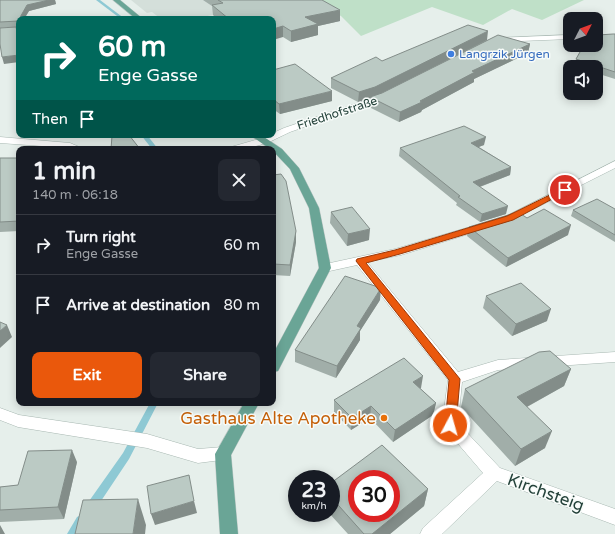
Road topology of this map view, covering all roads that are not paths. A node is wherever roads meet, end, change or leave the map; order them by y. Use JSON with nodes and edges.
{"nodes":[{"id":1,"x":116,"y":0,"type":"edge"},
{"id":2,"x":136,"y":16,"type":"edge"},
{"id":3,"x":16,"y":30,"type":"edge"},
{"id":4,"x":0,"y":31,"type":"edge"},
{"id":5,"x":563,"y":37,"type":"edge"},
{"id":6,"x":492,"y":42,"type":"edge"},
{"id":7,"x":392,"y":94,"type":"edge"},
{"id":8,"x":276,"y":133,"type":"edge"},
{"id":9,"x":260,"y":138,"type":"edge"},
{"id":10,"x":0,"y":140,"type":"edge"},
{"id":11,"x":70,"y":146,"type":"edge"},
{"id":12,"x":241,"y":146,"type":"edge"},
{"id":13,"x":272,"y":146,"type":"edge"},
{"id":14,"x":276,"y":149,"type":"edge"},
{"id":15,"x":615,"y":164,"type":"edge"},
{"id":16,"x":360,"y":261,"type":"junction"},
{"id":17,"x":325,"y":268,"type":"junction"},
{"id":18,"x":615,"y":357,"type":"edge"},
{"id":19,"x":276,"y":361,"type":"edge"},
{"id":20,"x":455,"y":379,"type":"junction"},
{"id":21,"x":250,"y":406,"type":"edge"},
{"id":22,"x":0,"y":414,"type":"edge"},
{"id":23,"x":223,"y":454,"type":"junction"},
{"id":24,"x":494,"y":473,"type":"junction"},
{"id":25,"x":615,"y":517,"type":"edge"},
{"id":26,"x":229,"y":534,"type":"edge"},
{"id":27,"x":429,"y":534,"type":"edge"}],
"edges":[{"from":1,"to":2,"type":"main road"},
{"from":3,"to":4,"type":"street"},
{"from":5,"to":6,"type":"street"},
{"from":7,"to":8,"type":"street","name":"Friedhofstraße"},
{"from":9,"to":12,"type":"street","name":"Friedhofstraße"},
{"from":9,"to":13,"type":"main road"},
{"from":10,"to":11,"type":"street"},
{"from":14,"to":17,"type":"main road"},
{"from":15,"to":16,"type":"street"},
{"from":16,"to":17,"type":"street"},
{"from":16,"to":20,"type":"street"},
{"from":17,"to":19,"type":"main road"},
{"from":18,"to":20,"type":"street"},
{"from":20,"to":24,"type":"street"},
{"from":21,"to":23,"type":"main road"},
{"from":22,"to":23,"type":"street"},
{"from":23,"to":26,"type":"main road"},
{"from":24,"to":25,"type":"street","name":"Kirchsteig"},
{"from":24,"to":27,"type":"street","name":"Kirchsteig"}]}
